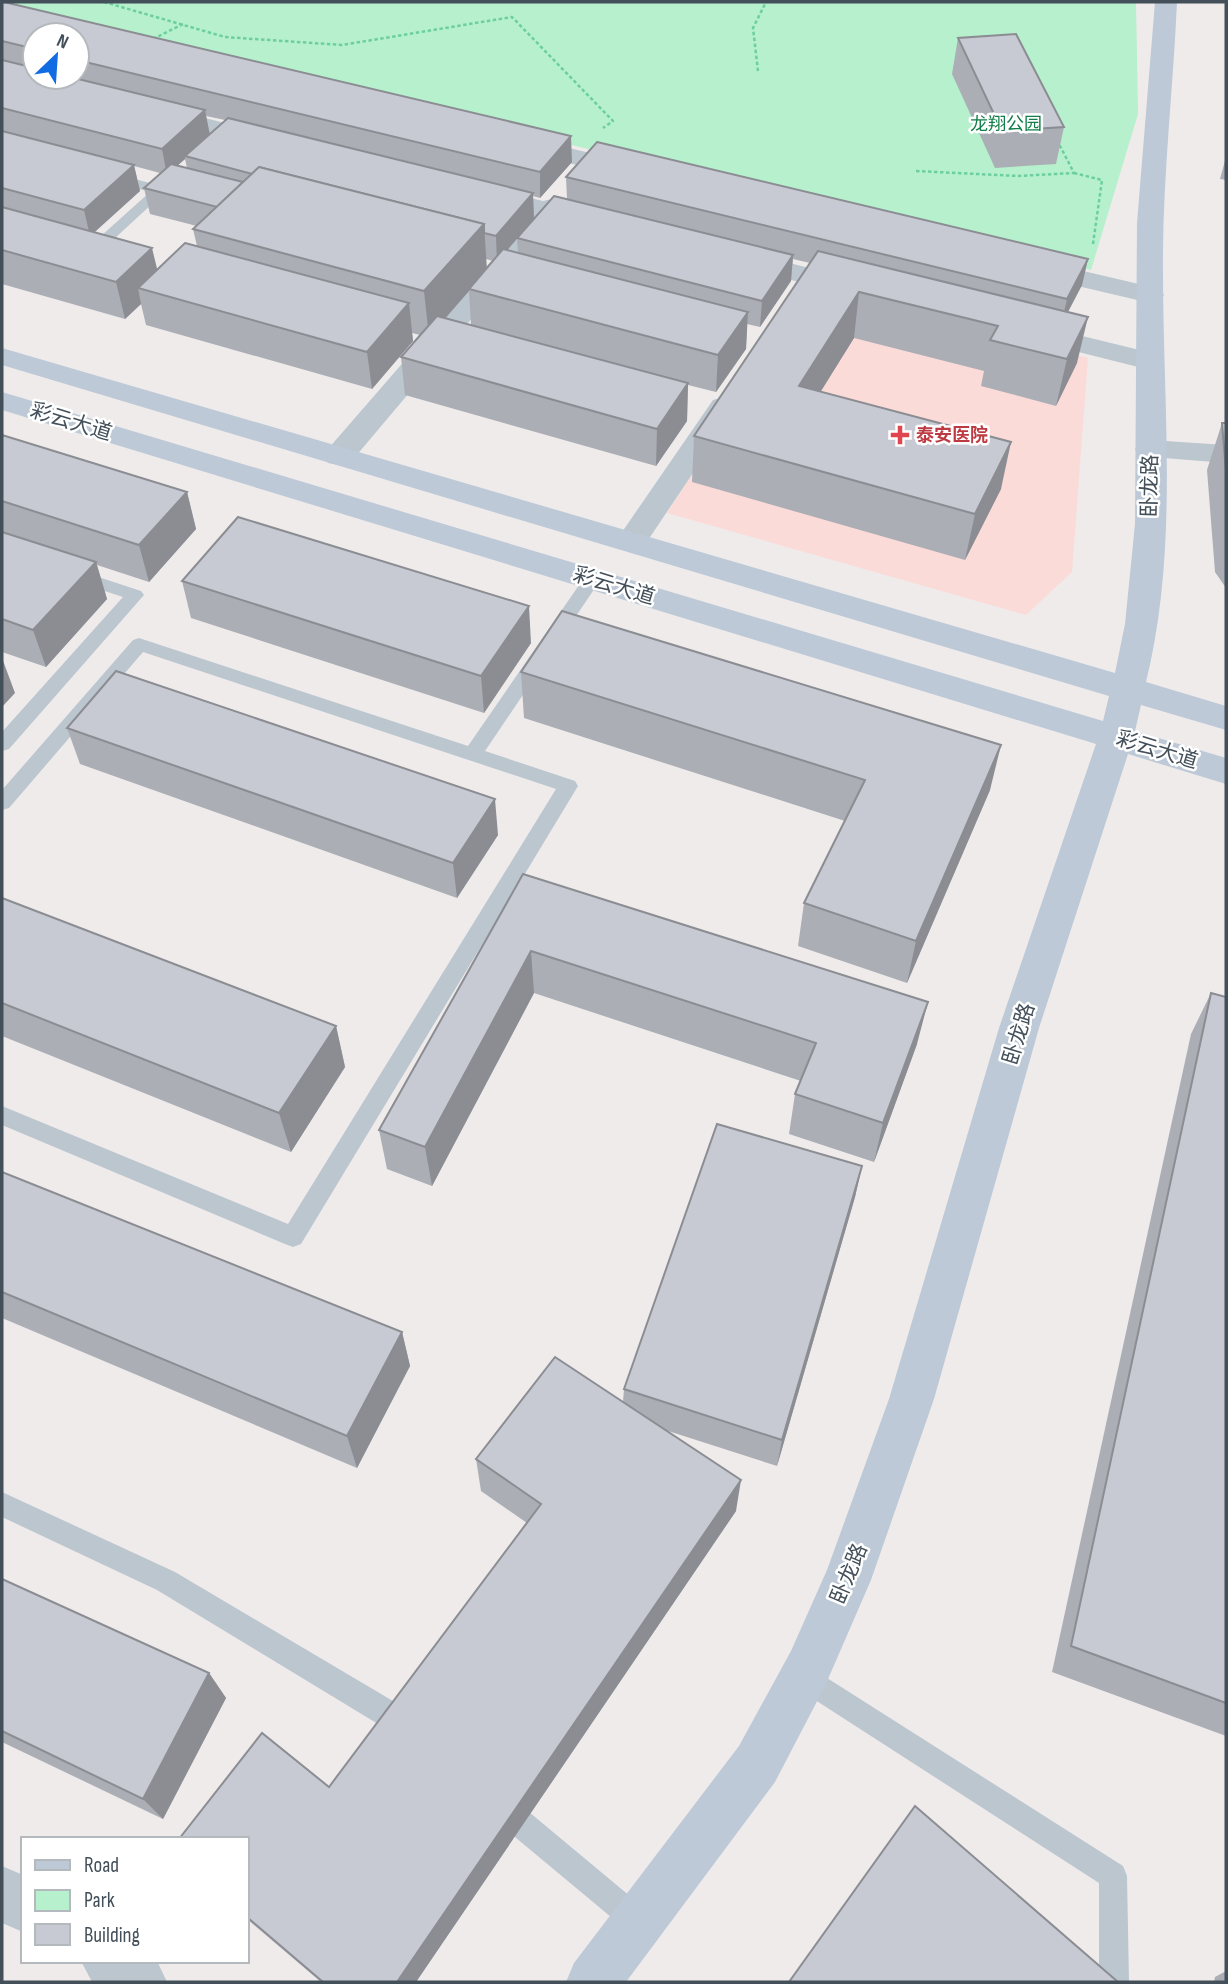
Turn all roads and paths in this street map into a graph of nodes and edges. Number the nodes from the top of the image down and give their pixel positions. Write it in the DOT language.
graph roads {
  1 [pos="104,2"];
  2 [pos="766,2"];
  3 [pos="1166,2"];
  4 [pos="184,24"];
  5 [pos="152,39"];
  6 [pos="758,71"];
  7 [pos="135,107"];
  8 [pos="496,138"];
  9 [pos="1056,140"];
  10 [pos="295,148"];
  11 [pos="564,154"];
  12 [pos="916,171"];
  13 [pos="94,173"];
  14 [pos="1074,173"];
  15 [pos="659,177"];
  16 [pos="570,186"];
  17 [pos="455,188"];
  18 [pos="614,227"];
  19 [pos="96,248"];
  20 [pos="718,254"];
  21 [pos="1007,261"];
  22 [pos="1087,280"];
  23 [pos="875,293"];
  24 [pos="1150,295"];
  25 [pos="1006,326"];
  26 [pos="2,356"];
  27 [pos="1150,362"];
  28 [pos="740,380"];
  29 [pos="2,401"];
  30 [pos="1150,449"];
  31 [pos="1226,454"];
  32 [pos="339,456"];
  33 [pos="631,542"];
  34 [pos="55,569"];
  35 [pos="592,579"];
  36 [pos="1128,689"];
  37 [pos="1226,718"];
  38 [pos="1115,738"];
  39 [pos="2,744"];
  40 [pos="473,754"];
  41 [pos="1226,771"];
  42 [pos="2,803"];
  43 [pos="2,1115"];
  44 [pos="2,1504"];
  45 [pos="805,1677"];
  46 [pos="429,1748"];
  47 [pos="480,1790"];
  48 [pos="2,1892"];
  49 [pos="21,1905"];
  50 [pos="639,1922"];
  51 [pos="111,1963"];
  52 [pos="140,1982"];
  53 [pos="593,1982"];
  54 [pos="1114,1982"];
  1 -- 4 [label="path"];
  2 -- 6 [label="path"];
  3 -- 24 [label="main road, 卧龙路"];
  4 -- 5 [label="path"];
  4 -- 11 [label="path"];
  7 -- 10 [label="street"];
  8 -- 11 [label="street"];
  9 -- 14 [label="path"];
  11 -- 16 [label="street"];
  12 -- 14 [label="path"];
  13 -- 19 [label="lane"];
  14 -- 22 [label="path"];
  15 -- 16 [label="street"];
  16 -- 17 [label="street"];
  16 -- 18 [label="street"];
  16 -- 32 [label="street"];
  20 -- 23 [label="street"];
  21 -- 22 [label="street"];
  22 -- 24 [label="street"];
  24 -- 27 [label="main road, 卧龙路"];
  25 -- 27 [label="street"];
  26 -- 32 [label="main road, 彩云大道"];
  27 -- 30 [label="main road, 卧龙路"];
  28 -- 33 [label="street"];
  29 -- 35 [label="main road, 彩云大道"];
  30 -- 31 [label="street"];
  30 -- 36 [label="main road, 卧龙路"];
  32 -- 33 [label="main road, 彩云大道"];
  33 -- 36 [label="main road, 彩云大道"];
  34 -- 39 [label="lane"];
  35 -- 38 [label="main road, 彩云大道"];
  35 -- 40 [label="lane"];
  36 -- 37 [label="main road, 彩云大道"];
  36 -- 38 [label="main road, 卧龙路"];
  38 -- 41 [label="main road, 彩云大道"];
  38 -- 45 [label="main road, 卧龙路"];
  40 -- 42 [label="lane"];
  40 -- 43 [label="lane"];
  44 -- 46 [label="lane"];
  45 -- 50 [label="main road, 卧龙路"];
  45 -- 54 [label="lane"];
  47 -- 50 [label="lane"];
  48 -- 49 [label="street"];
  50 -- 53 [label="main road, 卧龙路"];
  51 -- 52 [label="street"];
}
